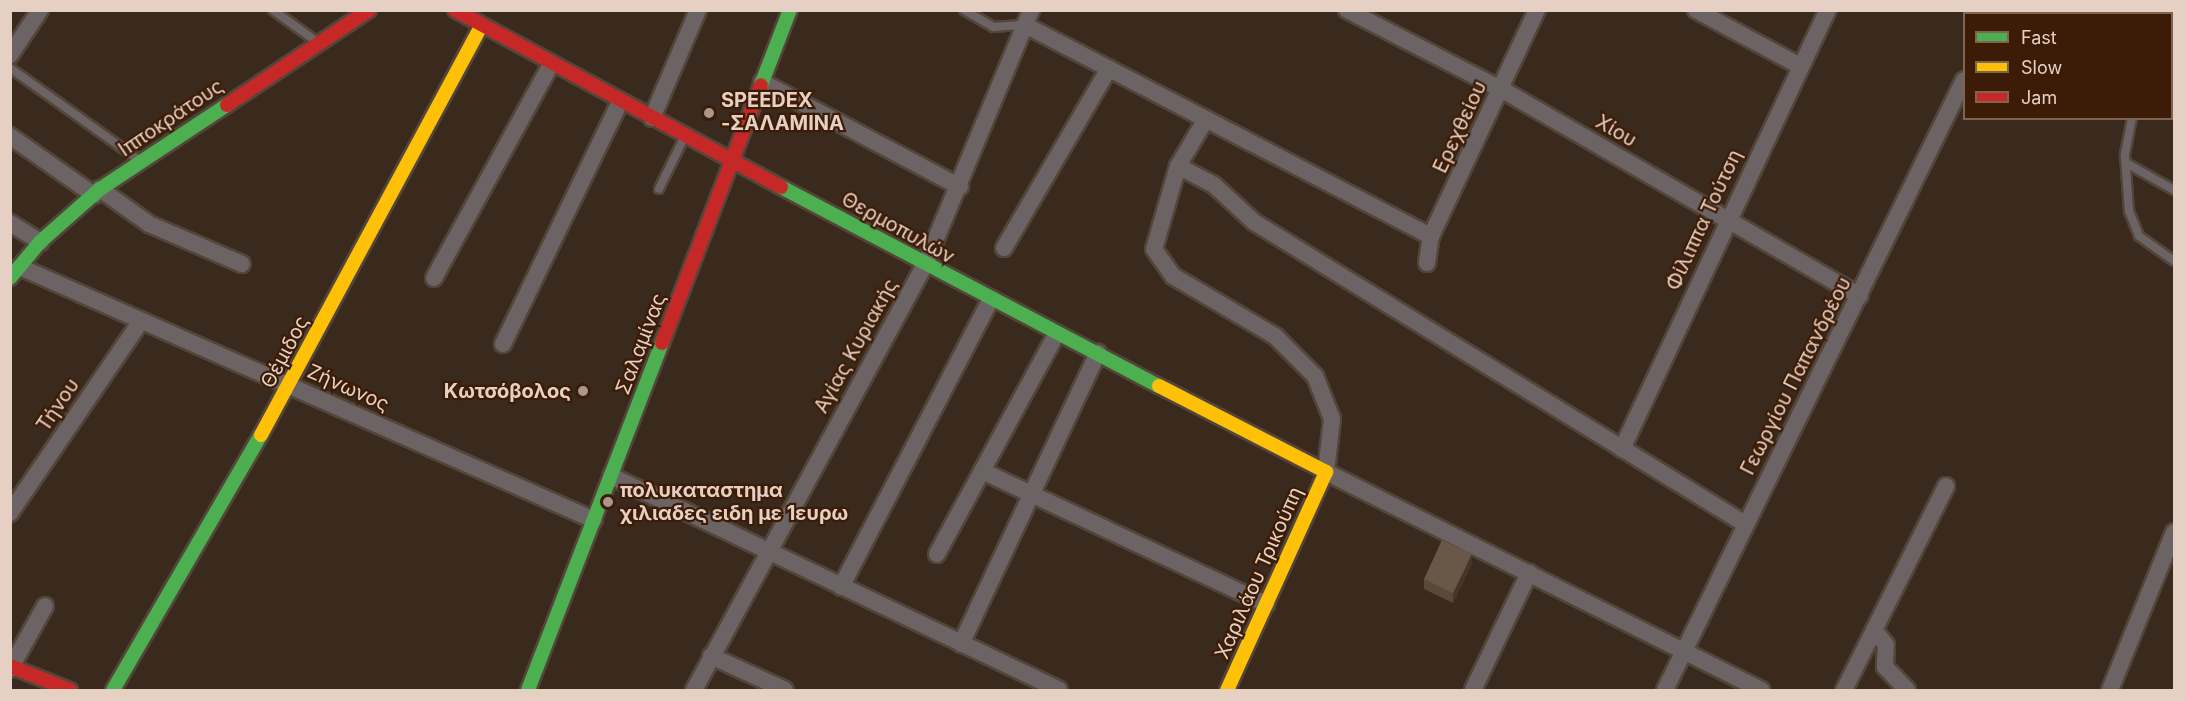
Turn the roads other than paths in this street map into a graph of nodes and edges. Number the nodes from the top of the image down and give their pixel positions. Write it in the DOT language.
graph roads {
  1 [pos="40,10"];
  2 [pos="273,10"];
  3 [pos="369,10"];
  4 [pos="455,10"];
  5 [pos="698,10"];
  6 [pos="790,10"];
  7 [pos="964,10"];
  8 [pos="1347,10"];
  9 [pos="1537,10"];
  10 [pos="1696,10"];
  11 [pos="1828,10"];
  12 [pos="1028,18"];
  13 [pos="481,26"];
  14 [pos="320,44"];
  15 [pos="10,55"];
  16 [pos="550,66"];
  17 [pos="1800,66"];
  18 [pos="10,68"];
  19 [pos="1109,69"];
  20 [pos="762,82"];
  21 [pos="1963,84"];
  22 [pos="1501,89"];
  23 [pos="620,102"];
  24 [pos="652,118"];
  25 [pos="1206,118"];
  26 [pos="2132,120"];
  27 [pos="10,136"];
  28 [pos="685,137"];
  29 [pos="733,160"];
  30 [pos="142,162"];
  31 [pos="2126,163"];
  32 [pos="1178,166"];
  33 [pos="960,187"];
  34 [pos="659,189"];
  35 [pos="2175,190"];
  36 [pos="97,192"];
  37 [pos="1727,219"];
  38 [pos="10,223"];
  39 [pos="1431,236"];
  40 [pos="40,242"];
  41 [pos="1004,248"];
  42 [pos="2175,261"];
  43 [pos="1427,262"];
  44 [pos="242,264"];
  45 [pos="925,265"];
  46 [pos="15,272"];
  47 [pos="435,278"];
  48 [pos="1859,296"];
  49 [pos="991,299"];
  50 [pos="141,321"];
  51 [pos="1057,333"];
  52 [pos="502,344"];
  53 [pos="1098,353"];
  54 [pos="290,386"];
  55 [pos="1622,449"];
  56 [pos="982,471"];
  57 [pos="1326,472"];
  58 [pos="611,476"];
  59 [pos="1946,486"];
  60 [pos="1031,494"];
  61 [pos="10,513"];
  62 [pos="594,520"];
  63 [pos="1745,524"];
  64 [pos="2175,532"];
  65 [pos="767,550"];
  66 [pos="937,554"];
  67 [pos="1529,573"];
  68 [pos="841,587"];
  69 [pos="1266,604"];
  70 [pos="45,606"];
  71 [pos="1874,630"];
  72 [pos="961,644"];
  73 [pos="1684,651"];
  74 [pos="711,656"];
  75 [pos="11,667"];
  76 [pos="1039,687"];
  77 [pos="70,690"];
  78 [pos="113,690"];
  79 [pos="528,690"];
  80 [pos="694,690"];
  81 [pos="785,690"];
  82 [pos="1059,690"];
  83 [pos="1227,690"];
  84 [pos="1473,690"];
  85 [pos="1665,690"];
  86 [pos="1761,690"];
  87 [pos="1844,690"];
  88 [pos="1907,690"];
  89 [pos="2110,690"];
  1 -- 15 [label="street"];
  2 -- 14 [label="lane"];
  3 -- 14 [label="street, Ιπποκράτους"];
  4 -- 13 [label="street, Θερμοπυλών"];
  5 -- 24 [label="street"];
  6 -- 20 [label="street, Σαλαμίνας"];
  7 -- 12 [label="lane"];
  8 -- 22 [label="street, Χίου"];
  9 -- 22 [label="street, Ερεχθείου"];
  10 -- 17 [label="street"];
  11 -- 17 [label="street, Φίλιππα Τούτση"];
  12 -- 19 [label="street"];
  12 -- 33 [label="street, Αγίας Κυριακής"];
  13 -- 16 [label="street, Θερμοπυλών"];
  13 -- 54 [label="street, Θέμιδος"];
  14 -- 30 [label="street, Ιπποκράτους"];
  16 -- 23 [label="street, Θερμοπυλών"];
  16 -- 47 [label="street"];
  17 -- 37 [label="street, Φίλιππα Τούτση"];
  18 -- 30 [label="lane"];
  19 -- 25 [label="street"];
  19 -- 41 [label="street"];
  20 -- 29 [label="street, Σαλαμίνας"];
  20 -- 33 [label="street"];
  21 -- 48 [label="street, Γεωργίου Παπανδρέου"];
  22 -- 37 [label="street, Χίου"];
  22 -- 39 [label="street, Ερεχθείου"];
  23 -- 24 [label="street, Θερμοπυλών"];
  23 -- 52 [label="street"];
  24 -- 28 [label="street, Θερμοπυλών"];
  25 -- 32 [label="street"];
  25 -- 39 [label="street"];
  26 -- 31 [label="lane"];
  27 -- 36 [label="street"];
  28 -- 29 [label="street, Θερμοπυλών"];
  28 -- 34 [label="lane"];
  29 -- 45 [label="street, Θερμοπυλών"];
  29 -- 58 [label="street, Σαλαμίνας"];
  30 -- 36 [label="street, Ιπποκράτους"];
  31 -- 35 [label="lane"];
  31 -- 42 [label="lane"];
  32 -- 55 [label="street"];
  32 -- 57 [label="street"];
  33 -- 45 [label="street, Αγίας Κυριακής"];
  36 -- 40 [label="street, Ιπποκράτους"];
  36 -- 44 [label="street"];
  37 -- 48 [label="street, Χίου"];
  37 -- 55 [label="street, Φίλιππα Τούτση"];
  38 -- 40 [label="street"];
  39 -- 43 [label="street, Ερεχθείου"];
  40 -- 46 [label="street, Ιπποκράτους"];
  45 -- 49 [label="street, Θερμοπυλών"];
  45 -- 65 [label="street, Αγίας Κυριακής"];
  46 -- 50 [label="street, Ζήνωνος"];
  48 -- 63 [label="street, Γεωργίου Παπανδρέου"];
  49 -- 51 [label="street, Θερμοπυλών"];
  49 -- 68 [label="street"];
  50 -- 54 [label="street, Ζήνωνος"];
  50 -- 61 [label="street, Τήνου"];
  51 -- 53 [label="street, Θερμοπυλών"];
  51 -- 56 [label="street"];
  53 -- 57 [label="street, Θερμοπυλών"];
  53 -- 60 [label="street"];
  54 -- 62 [label="street, Ζήνωνος"];
  54 -- 78 [label="street, Θέμιδος"];
  55 -- 63 [label="street"];
  56 -- 60 [label="street"];
  56 -- 66 [label="street"];
  57 -- 67 [label="street"];
  57 -- 69 [label="street, Χαριλάου Τρικούπη"];
  58 -- 62 [label="street, Σαλαμίνας"];
  58 -- 65 [label="street"];
  59 -- 71 [label="street"];
  60 -- 69 [label="street"];
  60 -- 72 [label="street"];
  62 -- 79 [label="street, Σαλαμίνας"];
  63 -- 73 [label="street, Γεωργίου Παπανδρέου"];
  64 -- 89 [label="street"];
  65 -- 68 [label="street"];
  65 -- 74 [label="street, Αγίας Κυριακής"];
  67 -- 73 [label="street"];
  67 -- 84 [label="street"];
  68 -- 72 [label="street"];
  69 -- 83 [label="street, Χαριλάου Τρικούπη"];
  70 -- 75 [label="street"];
  71 -- 87 [label="street"];
  71 -- 88 [label="street"];
  72 -- 76 [label="street"];
  73 -- 85 [label="street, Γεωργίου Παπανδρέου"];
  73 -- 86 [label="street"];
  74 -- 80 [label="street, Αγίας Κυριακής"];
  74 -- 81 [label="street"];
  75 -- 77 [label="street"];
  76 -- 82 [label="street"];
}
